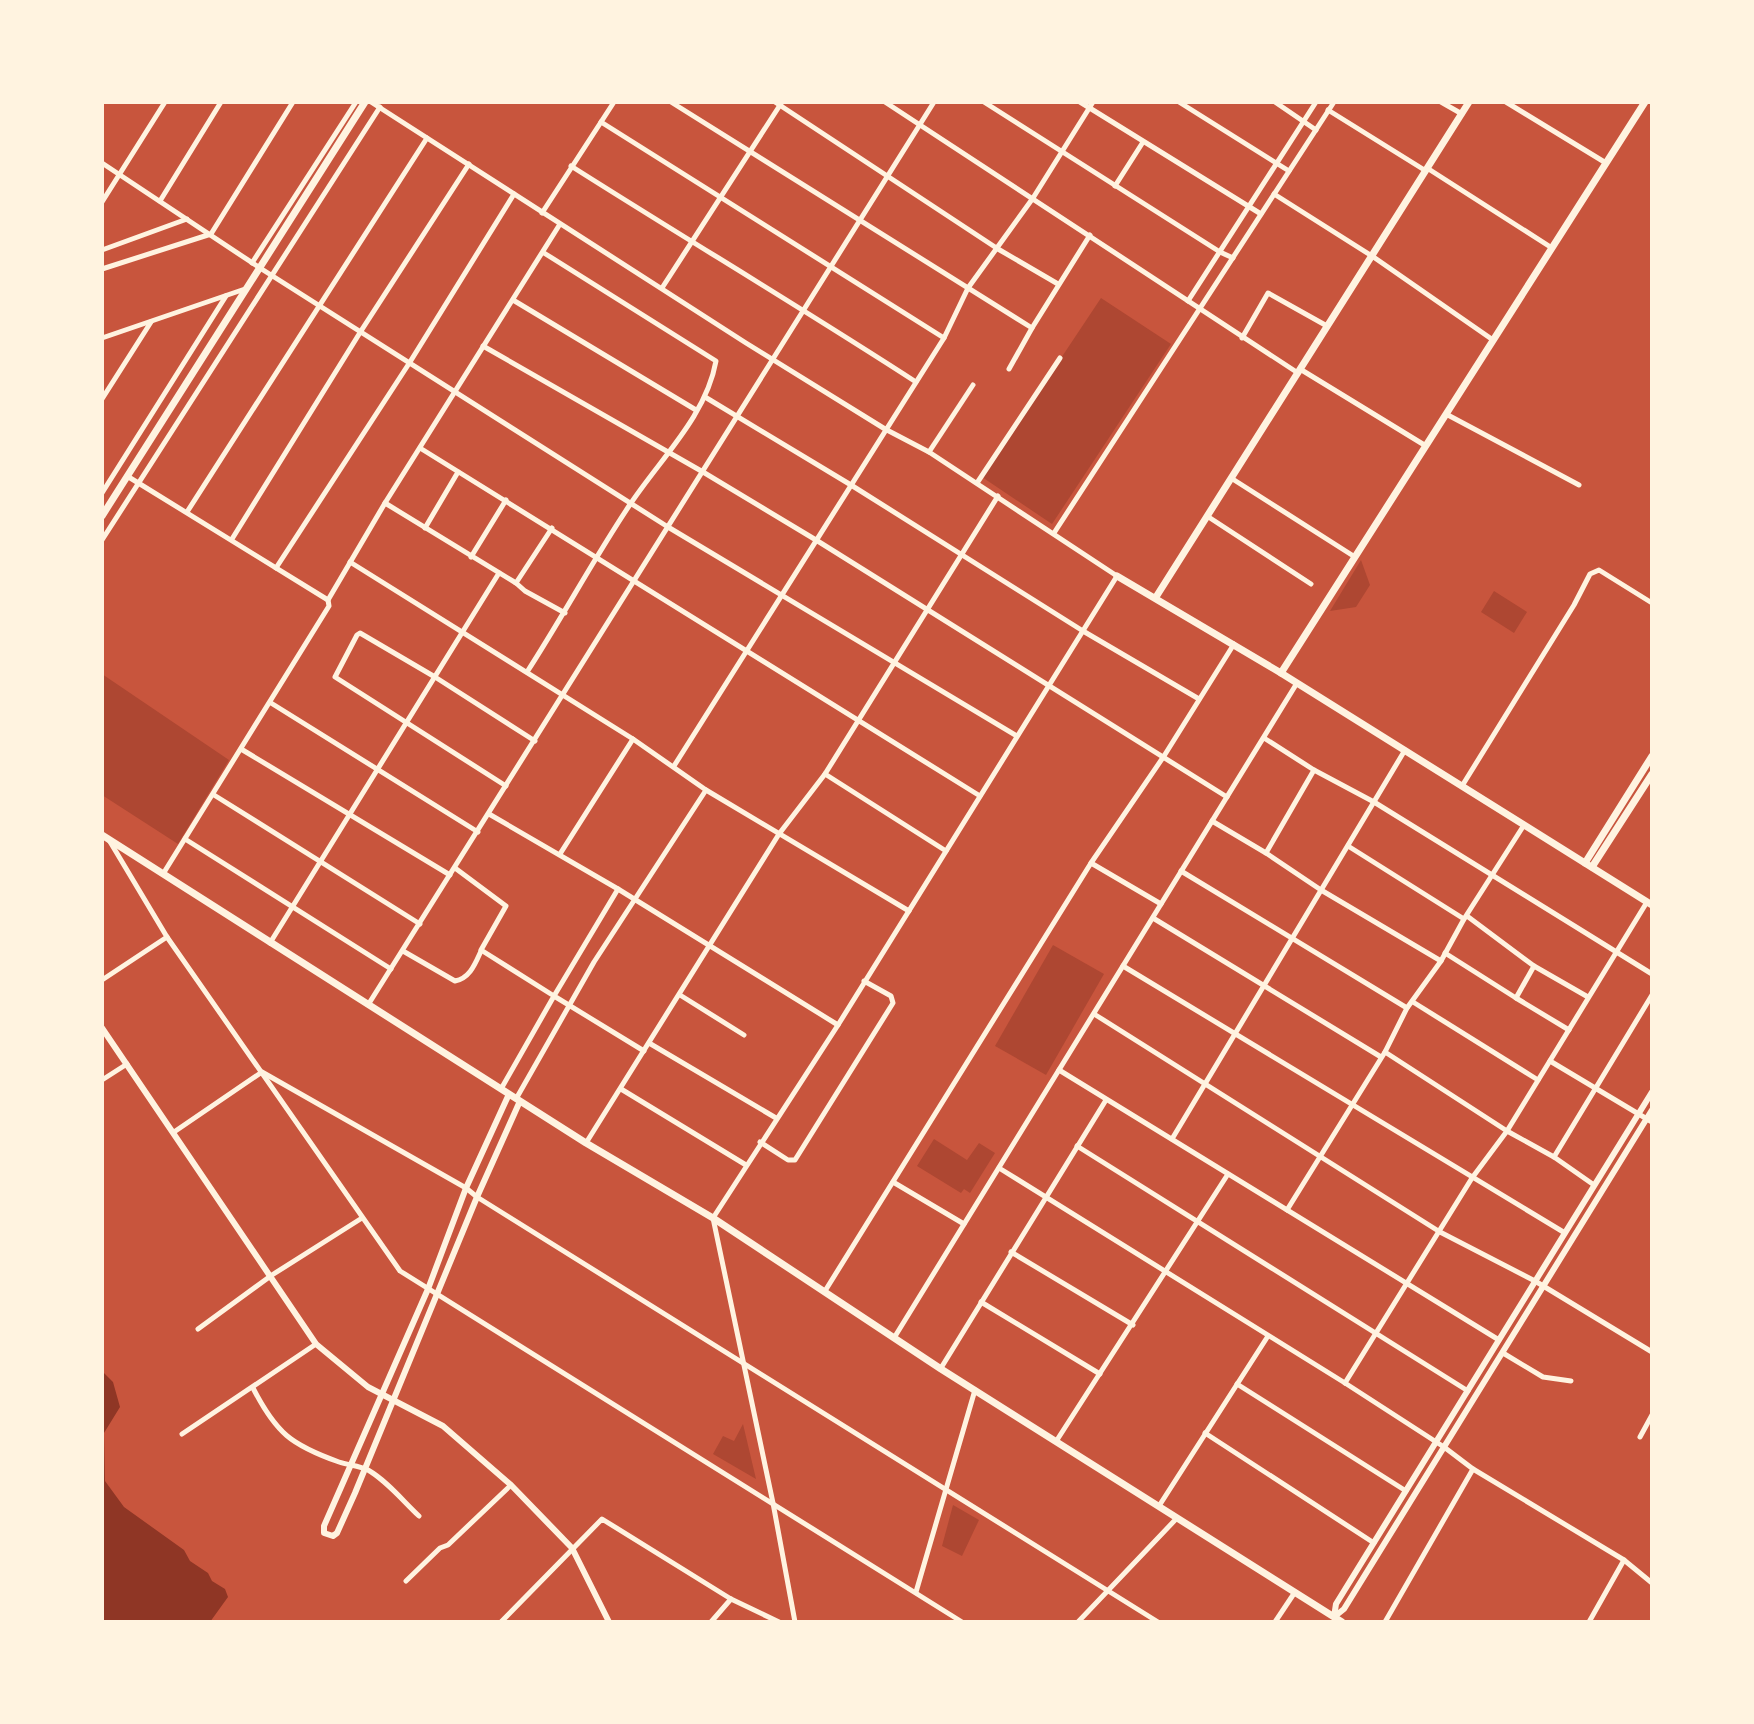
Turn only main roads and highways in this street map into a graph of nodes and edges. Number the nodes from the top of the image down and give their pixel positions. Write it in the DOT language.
graph roads {
  1 [pos="365,102"];
  2 [pos="1469,102"];
  3 [pos="1645,102"];
  4 [pos="102,516"];
  5 [pos="1117,576"];
  6 [pos="1156,597"];
  7 [pos="1281,673"];
  8 [pos="1652,756"];
  9 [pos="1652,774"];
  10 [pos="106,837"];
  11 [pos="1588,865"];
  12 [pos="1650,903"];
  13 [pos="1342,1622"];
  1 -- 4 [label="main road"];
  2 -- 6 [label="main road"];
  3 -- 7 [label="main road"];
  5 -- 6 [label="main road"];
  6 -- 7 [label="main road"];
  7 -- 11 [label="main road"];
  8 -- 11 [label="main road"];
  9 -- 11 [label="main road"];
  10 -- 13 [label="main road"];
  11 -- 12 [label="main road"];
}
